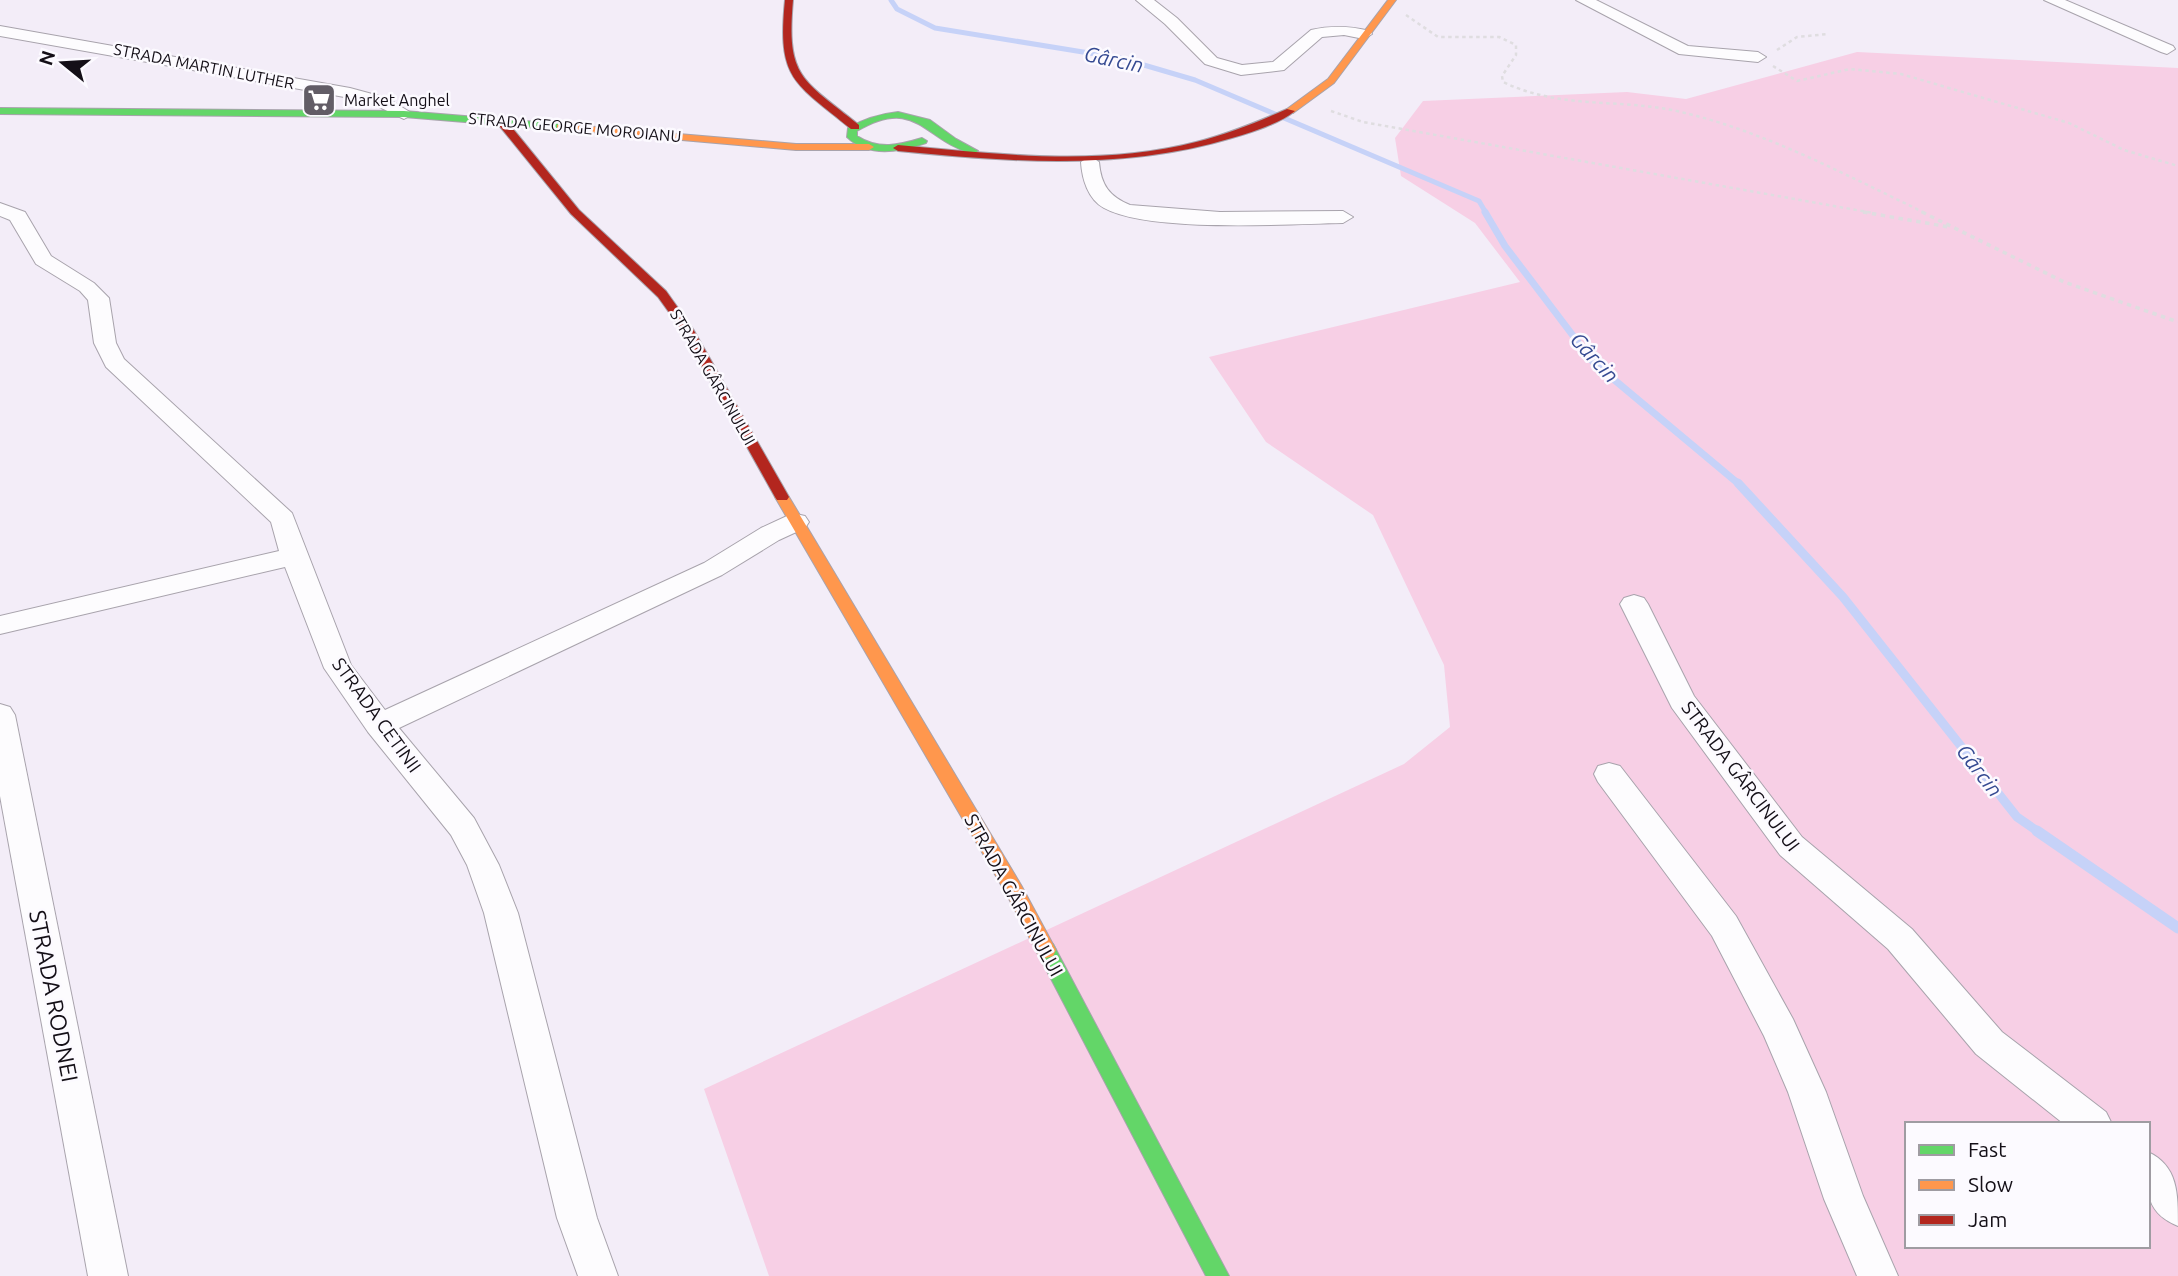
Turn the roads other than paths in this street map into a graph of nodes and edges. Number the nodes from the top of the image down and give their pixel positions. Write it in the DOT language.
graph roads {
  1 [pos="789,0"];
  2 [pos="1144,0"];
  3 [pos="1584,0"];
  4 [pos="2052,0"];
  5 [pos="1388,4"];
  6 [pos="0,31"];
  7 [pos="1364,34"];
  8 [pos="2167,49"];
  9 [pos="1758,57"];
  10 [pos="816,97"];
  11 [pos="0,111"];
  12 [pos="404,114"];
  13 [pos="902,115"];
  14 [pos="501,121"];
  15 [pos="930,127"];
  16 [pos="854,129"];
  17 [pos="772,145"];
  18 [pos="869,147"];
  19 [pos="898,148"];
  20 [pos="1023,161"];
  21 [pos="1090,162"];
  22 [pos="0,209"];
  23 [pos="1343,218"];
  24 [pos="796,522"];
  25 [pos="294,556"];
  26 [pos="1634,604"];
  27 [pos="0,625"];
  28 [pos="0,715"];
  29 [pos="379,724"];
  30 [pos="1609,774"];
  31 [pos="2091,1122"];
  32 [pos="2150,1172"];
  33 [pos="2178,1206"];
  34 [pos="108,1276"];
  35 [pos="598,1276"];
  36 [pos="1218,1276"];
  37 [pos="1878,1276"];
  1 -- 10 [label="main road"];
  2 -- 7 [label="street"];
  3 -- 9 [label="street"];
  4 -- 8 [label="street"];
  5 -- 7 [label="main road"];
  6 -- 12 [label="street, STRADA MARTIN LUTHER"];
  7 -- 21 [label="main road"];
  10 -- 13 [label="main road"];
  10 -- 16 [label="main road"];
  11 -- 12 [label="main road, STRADA GEORGE MOROIANU"];
  12 -- 14 [label="main road, STRADA GEORGE MOROIANU"];
  13 -- 15 [label="main road"];
  13 -- 16 [label="main road, STRADA GEORGE MOROIANU"];
  14 -- 17 [label="main road, STRADA GEORGE MOROIANU"];
  14 -- 24 [label="main road, STRADA GÂRCINULUI"];
  15 -- 19 [label="main road"];
  15 -- 20 [label="main road"];
  16 -- 17 [label="main road, STRADA GEORGE MOROIANU"];
  16 -- 18 [label="main road"];
  17 -- 18 [label="main road, STRADA GEORGE MOROIANU"];
  18 -- 19 [label="main road, STRADA GEORGE MOROIANU"];
  19 -- 20 [label="main road"];
  20 -- 21 [label="main road"];
  21 -- 23 [label="street"];
  22 -- 25 [label="street, STRADA CETINII"];
  24 -- 29 [label="street"];
  24 -- 36 [label="main road, STRADA GÂRCINULUI"];
  25 -- 27 [label="street"];
  25 -- 29 [label="street, STRADA CETINII"];
  26 -- 31 [label="street, STRADA GÂRCINULUI"];
  28 -- 34 [label="street, STRADA RODNEI"];
  29 -- 35 [label="street, STRADA CETINII"];
  30 -- 37 [label="street"];
  32 -- 33 [label="street"];
}
